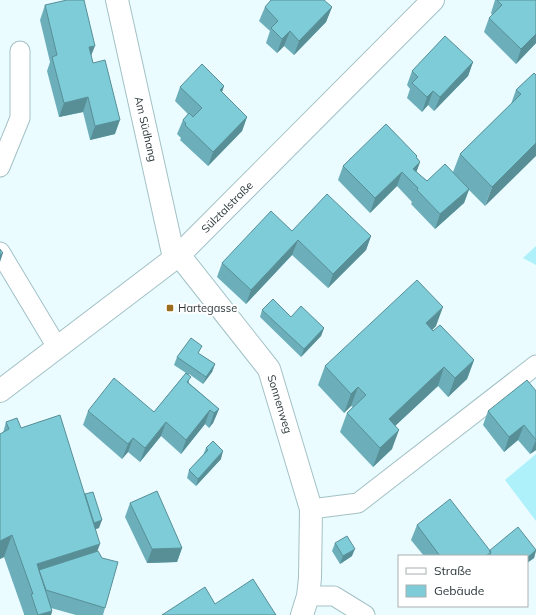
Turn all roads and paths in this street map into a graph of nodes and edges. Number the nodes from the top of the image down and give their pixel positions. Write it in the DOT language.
graph roads {
  1 [pos="117,0"];
  2 [pos="433,0"];
  3 [pos="20,51"];
  4 [pos="0,167"];
  5 [pos="0,252"];
  6 [pos="177,257"];
  7 [pos="57,347"];
  8 [pos="536,365"];
  9 [pos="0,391"];
  10 [pos="311,509"];
  11 [pos="305,606"];
  12 [pos="365,615"];
  1 -- 6 [label="street, Am Südhang"];
  2 -- 6 [label="street, Sülztalstraße"];
  3 -- 4 [label="lane"];
  5 -- 7 [label="lane"];
  6 -- 7 [label="street, Sülztalstraße"];
  6 -- 10 [label="street, Sonnenweg"];
  7 -- 9 [label="street, Sülztalstraße"];
  8 -- 10 [label="lane"];
  10 -- 11 [label="street, Sonnenweg"];
  11 -- 12 [label="lane"];
}
